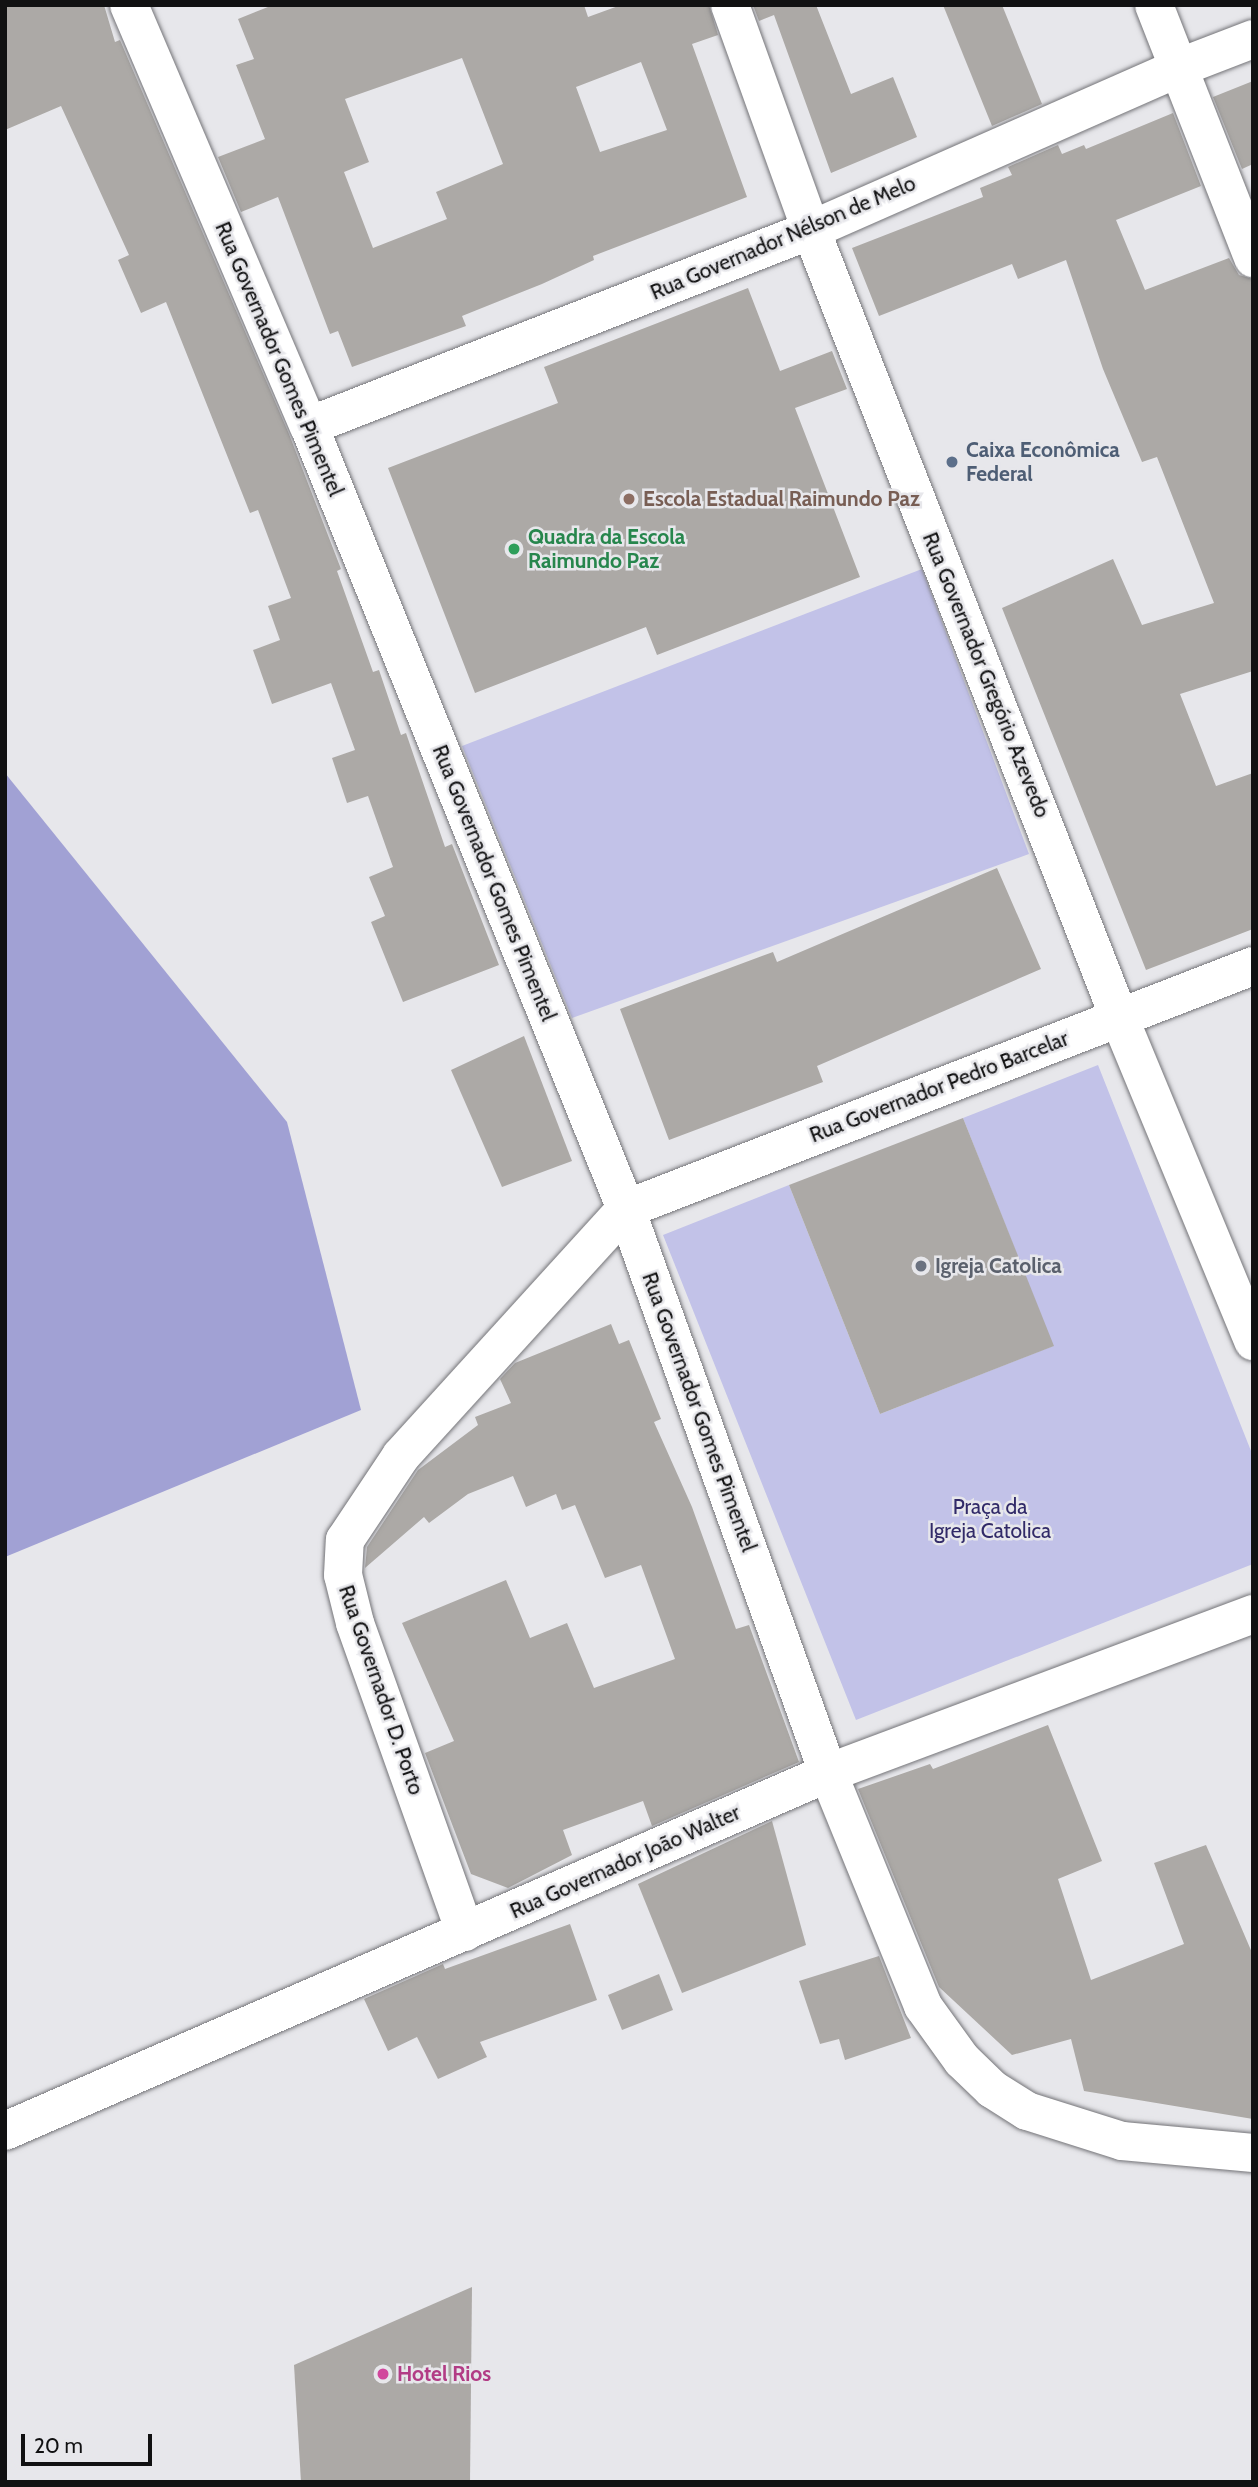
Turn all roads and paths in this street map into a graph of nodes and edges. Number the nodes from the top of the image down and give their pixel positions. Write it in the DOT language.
graph roads {
  1 [pos="129,5"];
  2 [pos="730,5"];
  3 [pos="1154,5"];
  4 [pos="1253,39"];
  5 [pos="1178,68"];
  6 [pos="811,230"];
  7 [pos="1253,258"];
  8 [pos="309,426"];
  9 [pos="1253,966"];
  10 [pos="1119,1017"];
  11 [pos="626,1209"];
  12 [pos="1253,1341"];
  13 [pos="1253,1614"];
  14 [pos="828,1773"];
  15 [pos="465,1932"];
  16 [pos="5,2131"];
  17 [pos="1253,2154"];
  1 -- 8 [label="street, Rua Governador Gomes Pimentel"];
  2 -- 6 [label="street, Rua Governador Gregório Azevedo"];
  3 -- 5 [label="street"];
  4 -- 5 [label="street, Rua Governador Nélson de Melo"];
  5 -- 6 [label="street, Rua Governador Nélson de Melo"];
  5 -- 7 [label="street"];
  6 -- 8 [label="street, Rua Governador Nélson de Melo"];
  6 -- 10 [label="street, Rua Governador Gregório Azevedo"];
  8 -- 11 [label="street, Rua Governador Gomes Pimentel"];
  9 -- 10 [label="street, Rua Governador Pedro Barcelar"];
  10 -- 11 [label="street, Rua Governador Pedro Barcelar"];
  10 -- 12 [label="street, Rua Governador Gregório Azevedo"];
  11 -- 14 [label="street, Rua Governador Gomes Pimentel"];
  11 -- 15 [label="street, Rua Governador D. Porto"];
  13 -- 14 [label="street, Rua Governador João Walter"];
  14 -- 15 [label="street, Rua Governador João Walter"];
  14 -- 17 [label="street, Rua Governador Gomes Pimentel"];
  15 -- 16 [label="street, Rua Governador João Walter"];
}
